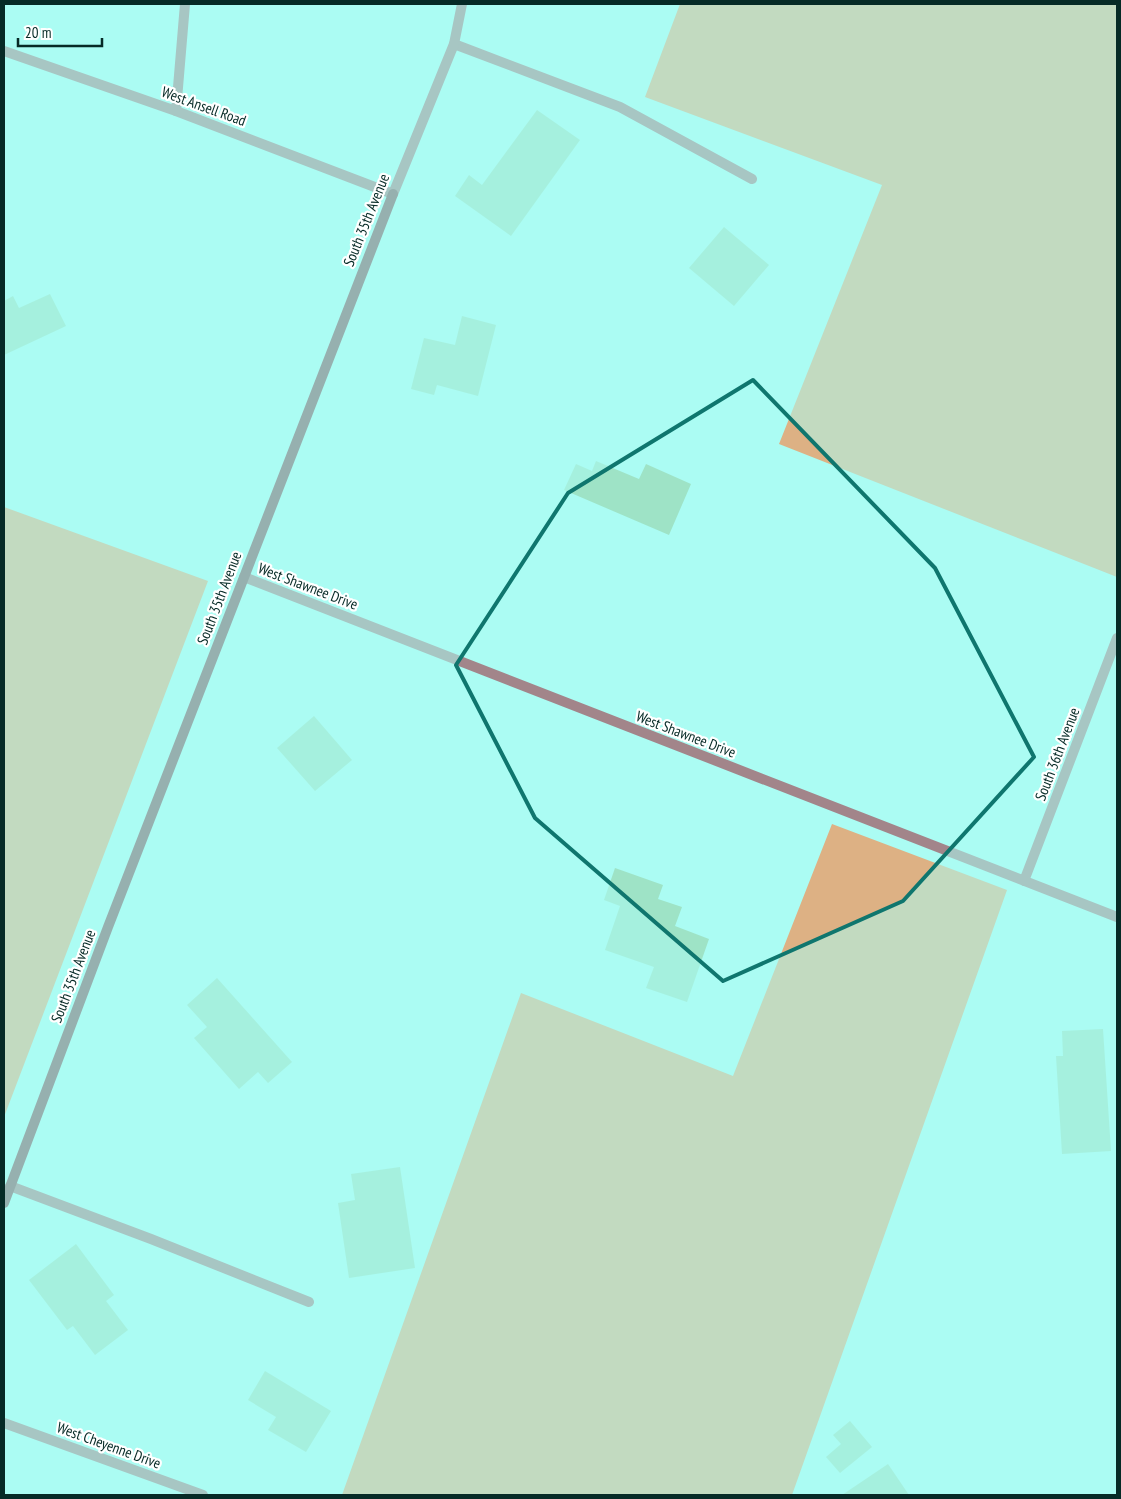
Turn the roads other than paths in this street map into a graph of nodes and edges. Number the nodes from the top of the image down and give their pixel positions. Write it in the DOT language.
graph roads {
  1 [pos="185,4"];
  2 [pos="462,4"];
  3 [pos="454,44"];
  4 [pos="4,51"];
  5 [pos="176,111"];
  6 [pos="752,179"];
  7 [pos="393,194"];
  8 [pos="244,577"];
  9 [pos="1117,638"];
  10 [pos="1024,881"];
  11 [pos="1117,917"];
  12 [pos="10,1186"];
  13 [pos="4,1203"];
  14 [pos="310,1302"];
  15 [pos="4,1423"];
  16 [pos="203,1495"];
  1 -- 5 [label="street"];
  2 -- 3 [label="street, South 35th Avenue"];
  3 -- 6 [label="street"];
  3 -- 7 [label="street, South 35th Avenue"];
  4 -- 5 [label="street, West Ansell Road"];
  5 -- 7 [label="street, West Ansell Road"];
  7 -- 8 [label="street, South 35th Avenue"];
  8 -- 10 [label="street, West Shawnee Drive"];
  8 -- 12 [label="street, South 35th Avenue"];
  9 -- 10 [label="street, South 36th Avenue"];
  10 -- 11 [label="street, West Shawnee Drive"];
  12 -- 13 [label="street, South 35th Avenue"];
  12 -- 14 [label="street"];
  15 -- 16 [label="street, West Cheyenne Drive"];
}
